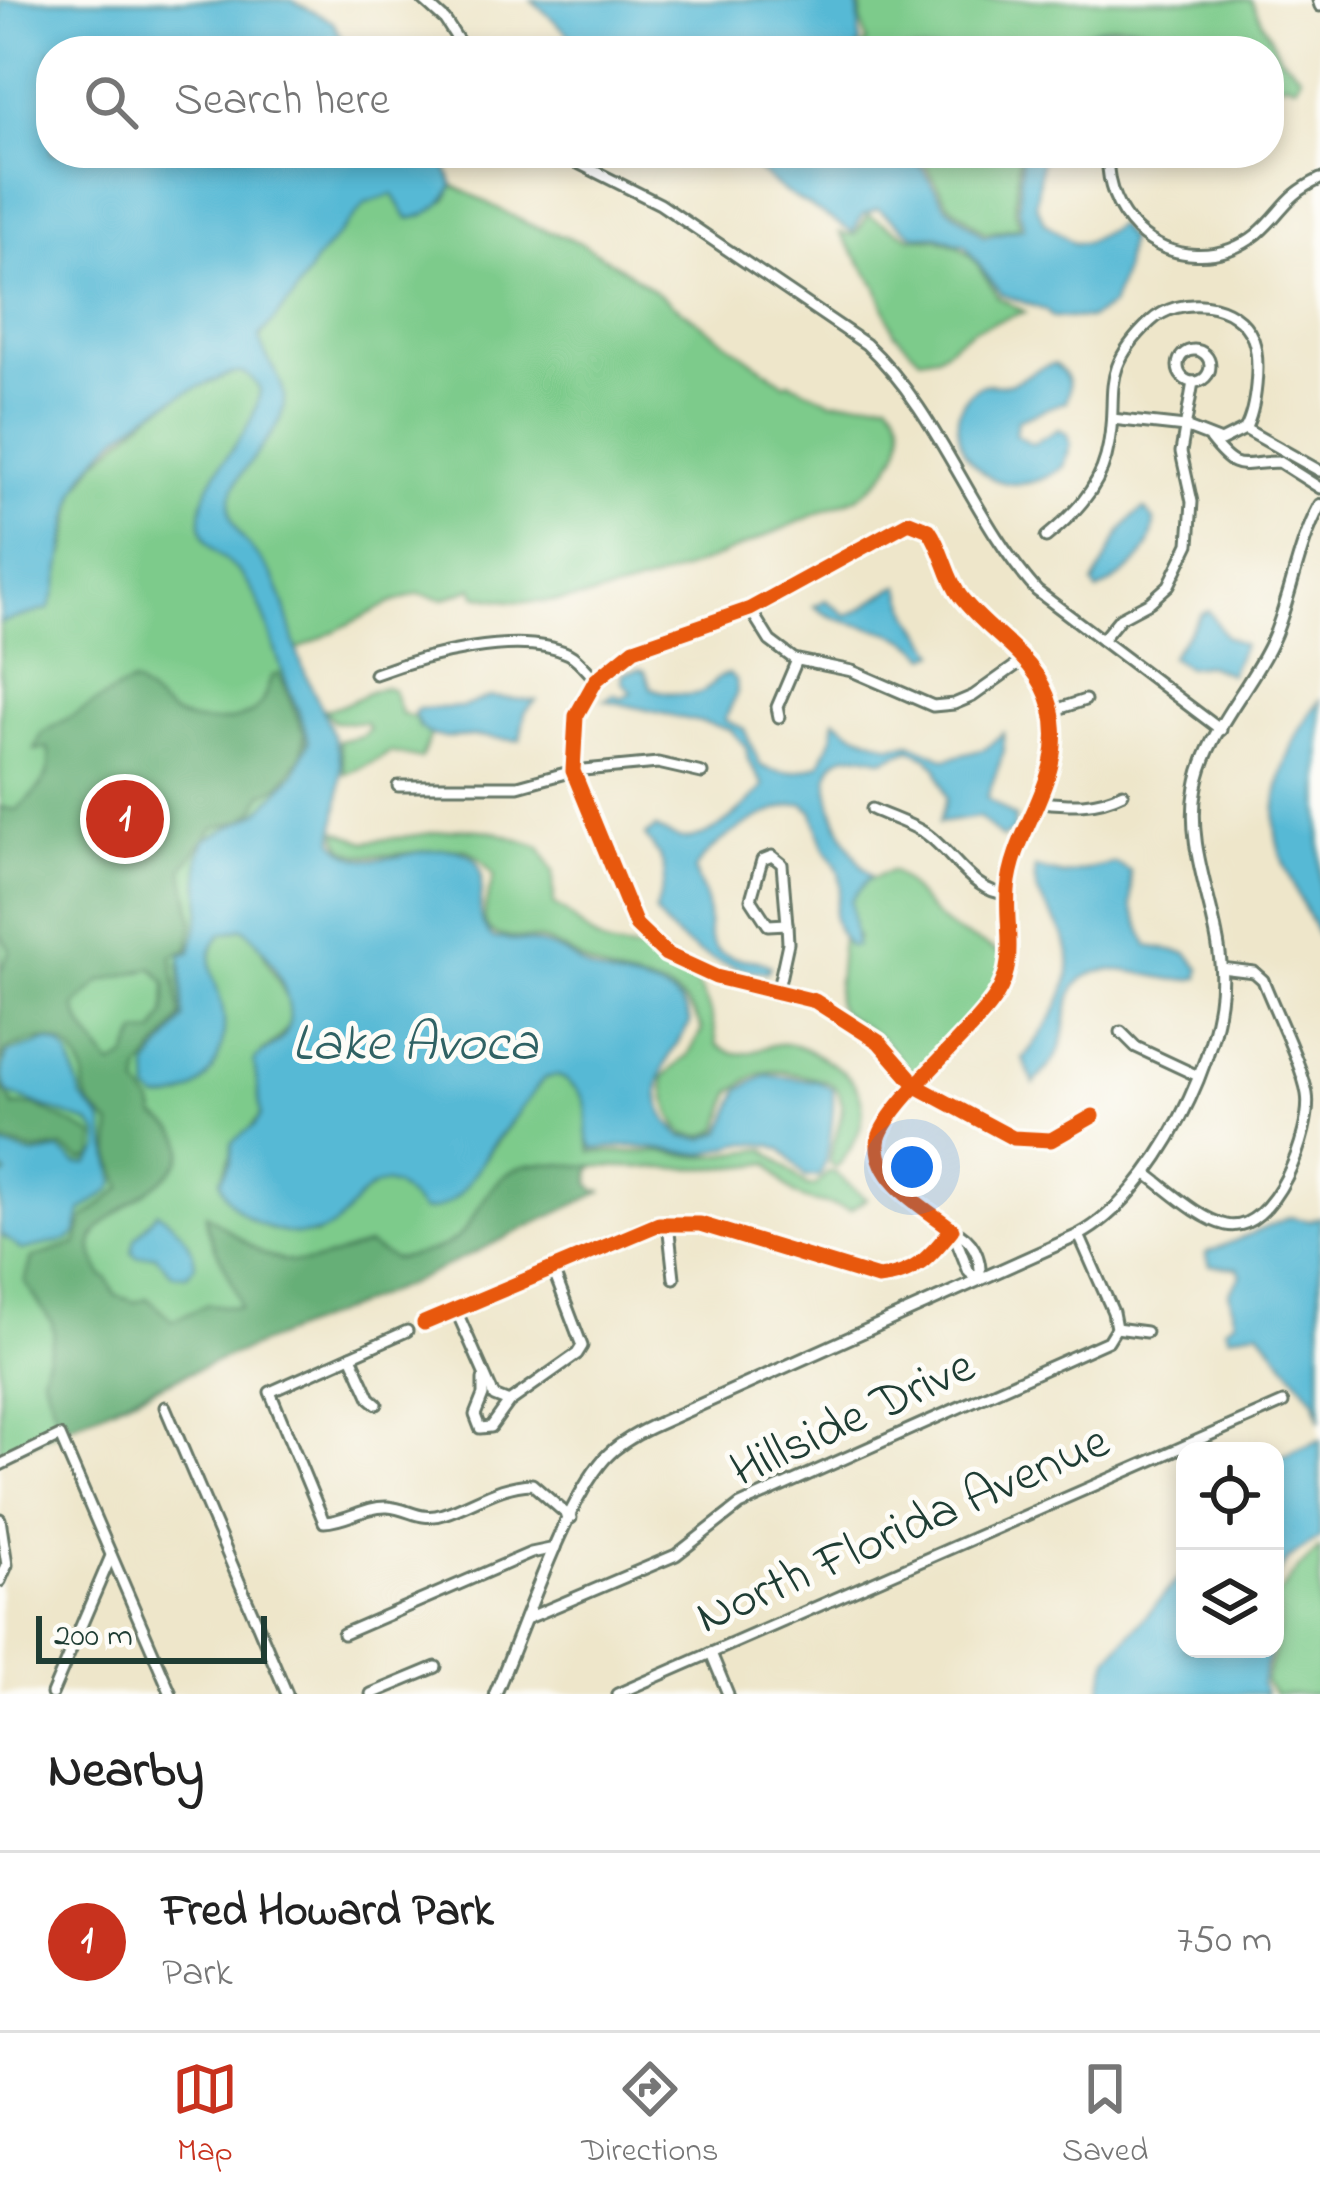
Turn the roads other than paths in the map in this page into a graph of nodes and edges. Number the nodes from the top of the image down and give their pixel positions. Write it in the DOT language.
graph roads {
  1 [pos="423,0"];
  2 [pos="455,36"];
  3 [pos="587,168"];
  4 [pos="1110,168"];
  5 [pos="1320,179"];
  6 [pos="1193,382"];
  7 [pos="1112,419"];
  8 [pos="1185,427"];
  9 [pos="1245,429"];
  10 [pos="1210,439"];
  11 [pos="1320,471"];
  12 [pos="1320,488"];
  13 [pos="1320,505"];
  14 [pos="1046,537"];
  15 [pos="750,609"];
  16 [pos="1102,640"];
  17 [pos="1025,658"];
  18 [pos="797,660"];
  19 [pos="375,674"];
  20 [pos="596,680"];
  21 [pos="1085,700"];
  22 [pos="1052,711"];
  23 [pos="779,717"];
  24 [pos="1221,730"];
  25 [pos="573,771"];
  26 [pos="702,773"];
  27 [pos="398,786"];
  28 [pos="1123,793"];
  29 [pos="1041,802"];
  30 [pos="872,809"];
  31 [pos="1008,894"];
  32 [pos="787,924"];
  33 [pos="1221,968"];
  34 [pos="778,989"];
  35 [pos="1120,1032"];
  36 [pos="1198,1076"];
  37 [pos="918,1087"];
  38 [pos="1093,1116"];
  39 [pos="1147,1174"];
  40 [pos="668,1223"];
  41 [pos="952,1229"];
  42 [pos="1079,1235"];
  43 [pos="552,1267"];
  44 [pos="674,1278"];
  45 [pos="980,1280"];
  46 [pos="456,1310"];
  47 [pos="424,1323"];
  48 [pos="1116,1328"];
  49 [pos="407,1330"];
  50 [pos="1146,1332"];
  51 [pos="351,1356"];
  52 [pos="481,1367"];
  53 [pos="509,1402"];
  54 [pos="1282,1403"];
  55 [pos="377,1404"];
  56 [pos="164,1407"];
  57 [pos="0,1465"];
  58 [pos="571,1518"];
  59 [pos="0,1519"];
  60 [pos="556,1548"];
  61 [pos="111,1556"];
  62 [pos="0,1581"];
  63 [pos="528,1618"];
  64 [pos="344,1634"];
  65 [pos="710,1653"];
  66 [pos="436,1667"];
  67 [pos="52,1694"];
  68 [pos="172,1694"];
  69 [pos="286,1694"];
  70 [pos="371,1694"];
  71 [pos="495,1694"];
  72 [pos="617,1694"];
  73 [pos="728,1694"];
  1 -- 2 [label="street"];
  3 -- 16 [label="street"];
  4 -- 5 [label="street"];
  6 -- 8 [label="street"];
  7 -- 8 [label="street"];
  7 -- 9 [label="street"];
  7 -- 14 [label="street"];
  8 -- 10 [label="street"];
  8 -- 16 [label="street"];
  9 -- 10 [label="street"];
  9 -- 11 [label="street"];
  10 -- 12 [label="street"];
  13 -- 24 [label="street"];
  15 -- 17 [label="street"];
  15 -- 18 [label="street"];
  15 -- 20 [label="street"];
  16 -- 24 [label="street"];
  17 -- 18 [label="street"];
  17 -- 22 [label="street"];
  18 -- 23 [label="street"];
  19 -- 20 [label="street"];
  20 -- 25 [label="street"];
  21 -- 22 [label="street"];
  22 -- 29 [label="street"];
  24 -- 33 [label="street"];
  25 -- 26 [label="street"];
  25 -- 27 [label="street"];
  25 -- 34 [label="street"];
  28 -- 29 [label="street"];
  29 -- 31 [label="street"];
  30 -- 31 [label="street"];
  31 -- 37 [label="street"];
  32 -- 32 [label="street"];
  32 -- 34 [label="street"];
  33 -- 36 [label="street"];
  33 -- 39 [label="street"];
  34 -- 37 [label="street"];
  35 -- 36 [label="street"];
  36 -- 39 [label="street"];
  37 -- 38 [label="street"];
  37 -- 41 [label="street"];
  39 -- 42 [label="street"];
  40 -- 41 [label="street"];
  40 -- 43 [label="street"];
  40 -- 44 [label="street"];
  41 -- 45 [label="street"];
  42 -- 45 [label="street"];
  42 -- 48 [label="street"];
  43 -- 46 [label="street"];
  43 -- 53 [label="street"];
  45 -- 58 [label="street"];
  46 -- 47 [label="street"];
  46 -- 52 [label="street"];
  48 -- 50 [label="street"];
  48 -- 63 [label="street, Hillside Drive"];
  49 -- 51 [label="street"];
  51 -- 55 [label="street"];
  51 -- 58 [label="street"];
  52 -- 53 [label="street"];
  52 -- 53 [label="street"];
  54 -- 65 [label="street, North Florida Avenue"];
  56 -- 69 [label="street"];
  57 -- 61 [label="street"];
  58 -- 60 [label="street"];
  59 -- 62 [label="street"];
  60 -- 63 [label="street"];
  60 -- 64 [label="street"];
  61 -- 67 [label="street"];
  61 -- 68 [label="street"];
  63 -- 71 [label="street"];
  65 -- 72 [label="street, North Florida Avenue"];
  65 -- 73 [label="street"];
  66 -- 70 [label="street"];
}
